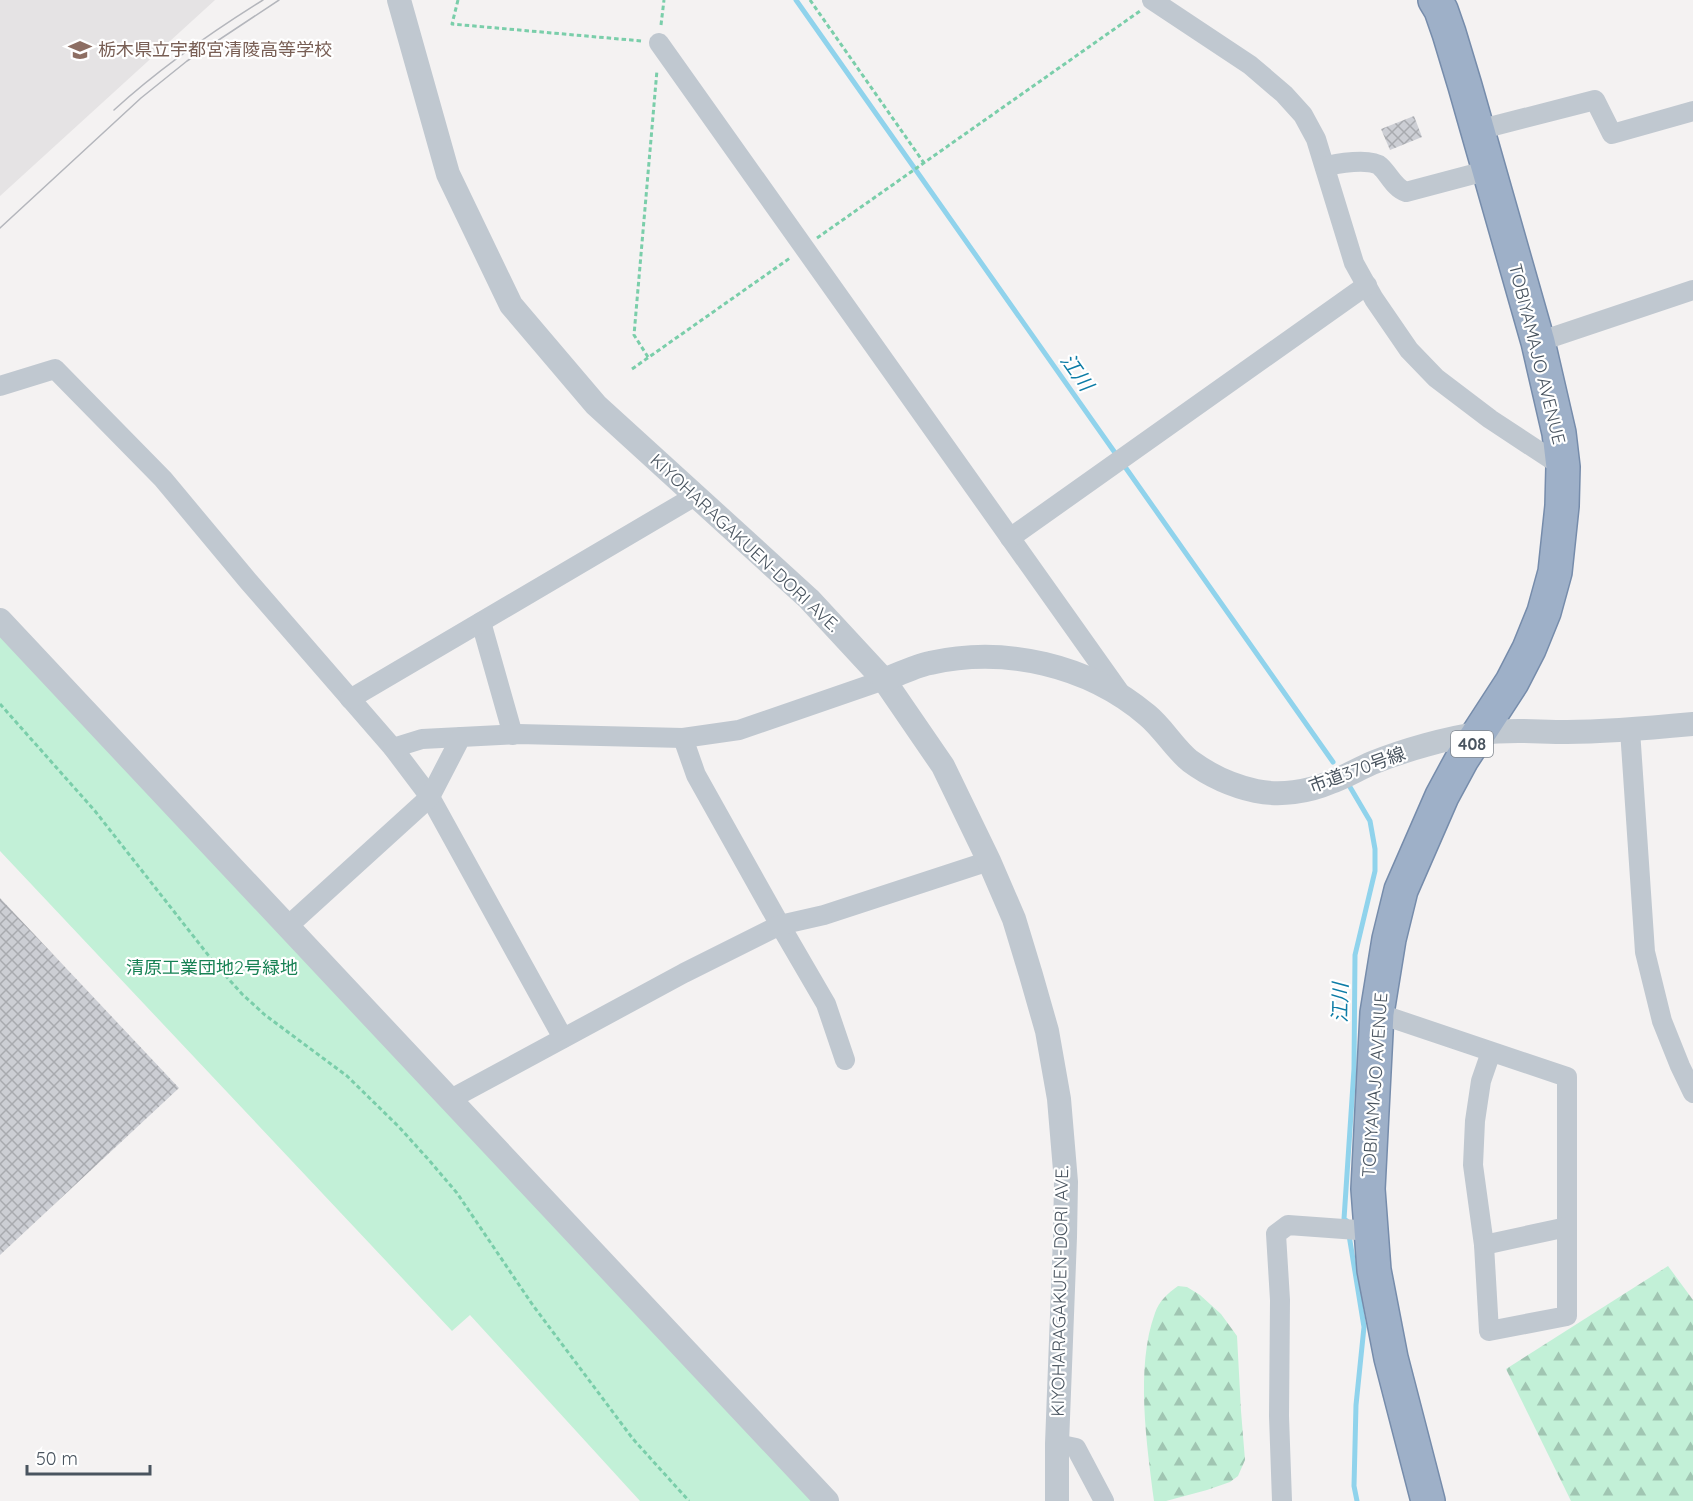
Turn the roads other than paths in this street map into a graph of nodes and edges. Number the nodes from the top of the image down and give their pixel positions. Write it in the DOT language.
graph roads {
  1 [pos="399,0"];
  2 [pos="1153,0"];
  3 [pos="1435,0"];
  4 [pos="659,43"];
  5 [pos="1693,111"];
  6 [pos="1478,130"];
  7 [pos="1325,167"];
  8 [pos="1489,170"];
  9 [pos="1367,285"];
  10 [pos="1693,290"];
  11 [pos="1538,342"];
  12 [pos="0,386"];
  13 [pos="1563,467"];
  14 [pos="695,496"];
  15 [pos="1010,538"];
  16 [pos="0,620"];
  17 [pos="481,622"];
  18 [pos="884,680"];
  19 [pos="1120,694"];
  20 [pos="350,699"];
  21 [pos="1693,724"];
  22 [pos="1630,730"];
  23 [pos="1480,733"];
  24 [pos="513,735"];
  25 [pos="461,737"];
  26 [pos="684,738"];
  27 [pos="393,748"];
  28 [pos="430,797"];
  29 [pos="989,861"];
  30 [pos="780,925"];
  31 [pos="288,926"];
  32 [pos="1377,1013"];
  33 [pos="563,1038"];
  34 [pos="1491,1052"];
  35 [pos="845,1060"];
  36 [pos="1693,1093"];
  37 [pos="449,1100"];
  38 [pos="1567,1227"];
  39 [pos="1371,1231"];
  40 [pos="1484,1245"];
  41 [pos="1057,1444"];
  42 [pos="827,1501"];
  43 [pos="1058,1501"];
  44 [pos="1104,1501"];
  45 [pos="1282,1501"];
  46 [pos="1428,1501"];
  1 -- 14 [label="street, KIYOHARAGAKUEN-DORI AVE."];
  2 -- 7 [label="street"];
  3 -- 6 [label="highway, TOBIYAMAJO AVENUE / 408"];
  4 -- 15 [label="street"];
  5 -- 6 [label="street"];
  6 -- 8 [label="highway, TOBIYAMAJO AVENUE / 408"];
  7 -- 8 [label="street"];
  7 -- 9 [label="street"];
  8 -- 11 [label="highway, TOBIYAMAJO AVENUE / 408"];
  9 -- 13 [label="street"];
  9 -- 15 [label="street"];
  10 -- 11 [label="street"];
  11 -- 13 [label="highway, TOBIYAMAJO AVENUE / 408"];
  12 -- 20 [label="street"];
  13 -- 23 [label="highway, TOBIYAMAJO AVENUE / 408"];
  14 -- 17 [label="street"];
  14 -- 18 [label="street, KIYOHARAGAKUEN-DORI AVE."];
  15 -- 19 [label="street"];
  16 -- 31 [label="street"];
  17 -- 20 [label="street"];
  17 -- 24 [label="street"];
  18 -- 19 [label="street, 市道370号線"];
  18 -- 26 [label="street"];
  18 -- 29 [label="street, KIYOHARAGAKUEN-DORI AVE."];
  19 -- 23 [label="street, 市道370号線"];
  20 -- 27 [label="street"];
  21 -- 22 [label="street, 市道370号線"];
  22 -- 23 [label="street, 市道370号線"];
  22 -- 36 [label="street"];
  23 -- 32 [label="highway, TOBIYAMAJO AVENUE / 408"];
  24 -- 25 [label="street"];
  24 -- 26 [label="street"];
  25 -- 27 [label="street"];
  25 -- 28 [label="street"];
  26 -- 30 [label="street"];
  27 -- 28 [label="street"];
  28 -- 31 [label="street"];
  28 -- 33 [label="street"];
  29 -- 30 [label="street"];
  29 -- 41 [label="street, KIYOHARAGAKUEN-DORI AVE."];
  30 -- 33 [label="street"];
  30 -- 35 [label="street"];
  31 -- 37 [label="street"];
  32 -- 34 [label="street"];
  32 -- 39 [label="highway, TOBIYAMAJO AVENUE / 408"];
  33 -- 37 [label="street"];
  34 -- 38 [label="street"];
  34 -- 40 [label="street"];
  37 -- 42 [label="street"];
  38 -- 40 [label="street"];
  38 -- 40 [label="street"];
  39 -- 45 [label="street"];
  39 -- 46 [label="highway, TOBIYAMAJO AVENUE / 408"];
  41 -- 43 [label="street, KIYOHARAGAKUEN-DORI AVE."];
  41 -- 44 [label="street"];
}
